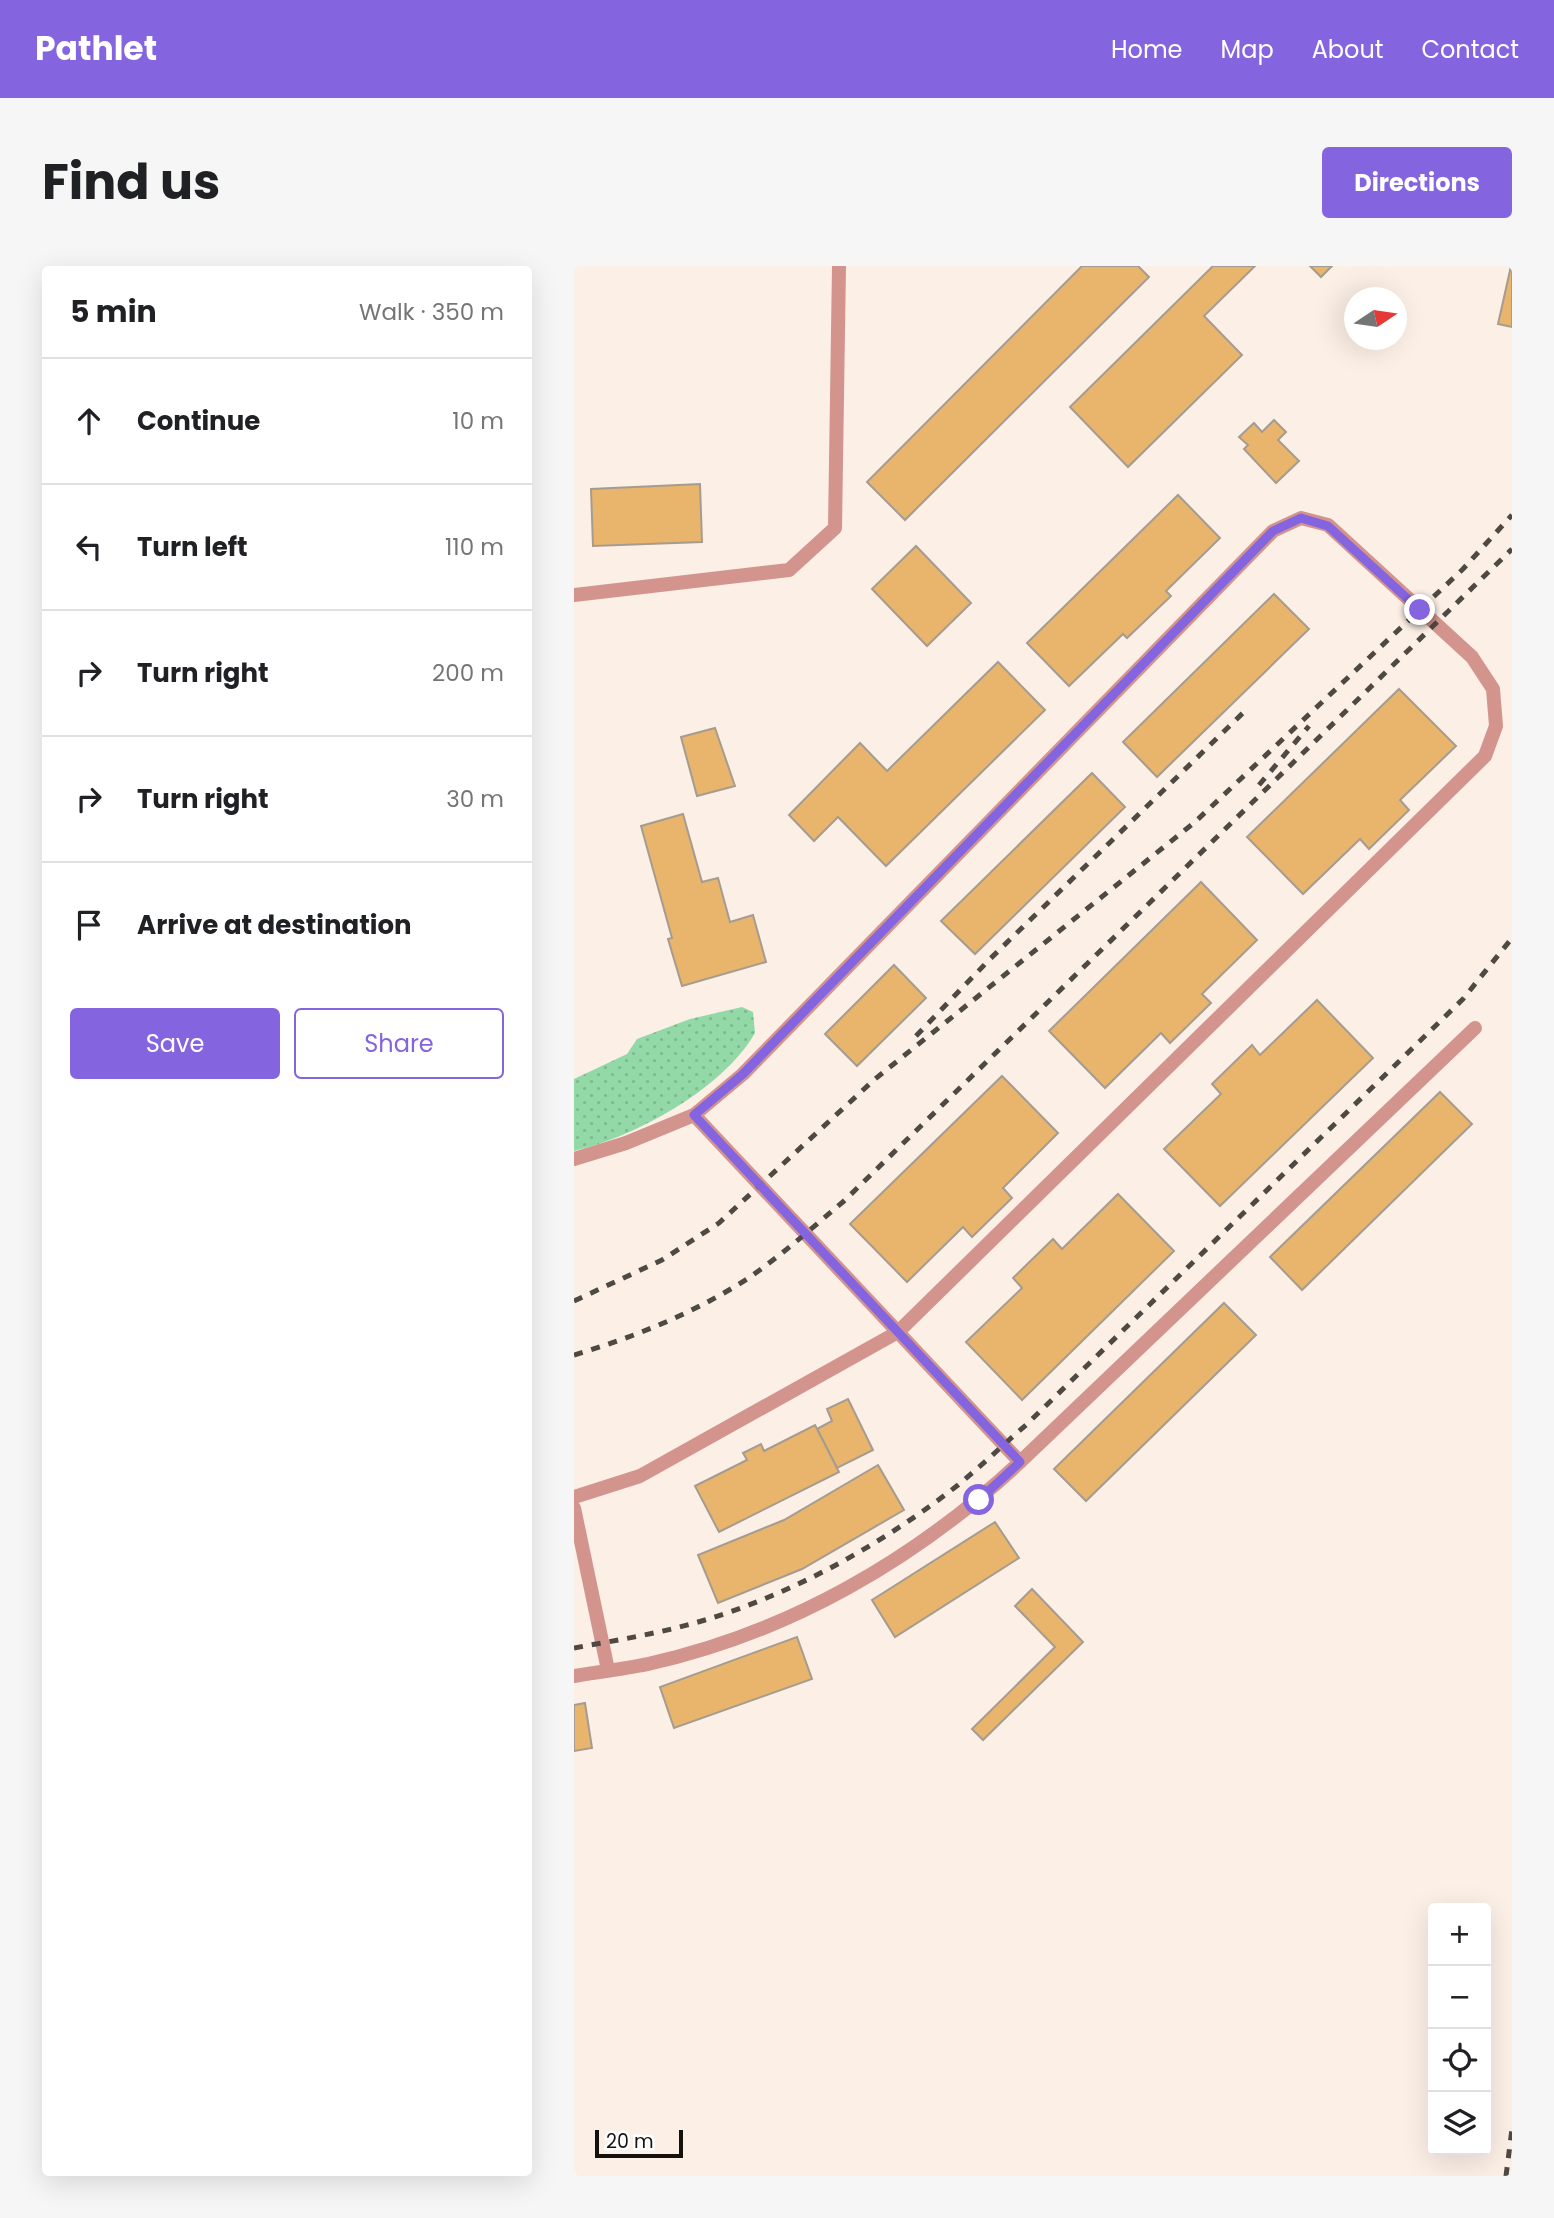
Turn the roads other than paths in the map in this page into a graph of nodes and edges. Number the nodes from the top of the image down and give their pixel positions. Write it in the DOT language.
graph roads {
  1 [pos="839,266"];
  2 [pos="574,595"];
  3 [pos="1475,1028"];
  4 [pos="694,1115"];
  5 [pos="574,1158"];
  6 [pos="898,1332"];
  7 [pos="1020,1462"];
  8 [pos="574,1497"];
  9 [pos="574,1508"];
  10 [pos="608,1670"];
  11 [pos="574,1676"];
  1 -- 2 [label="lane"];
  3 -- 7 [label="lane"];
  4 -- 5 [label="lane"];
  4 -- 6 [label="lane"];
  4 -- 6 [label="lane"];
  6 -- 7 [label="lane"];
  6 -- 8 [label="lane"];
  7 -- 10 [label="lane"];
  9 -- 10 [label="lane"];
  10 -- 11 [label="lane"];
}
